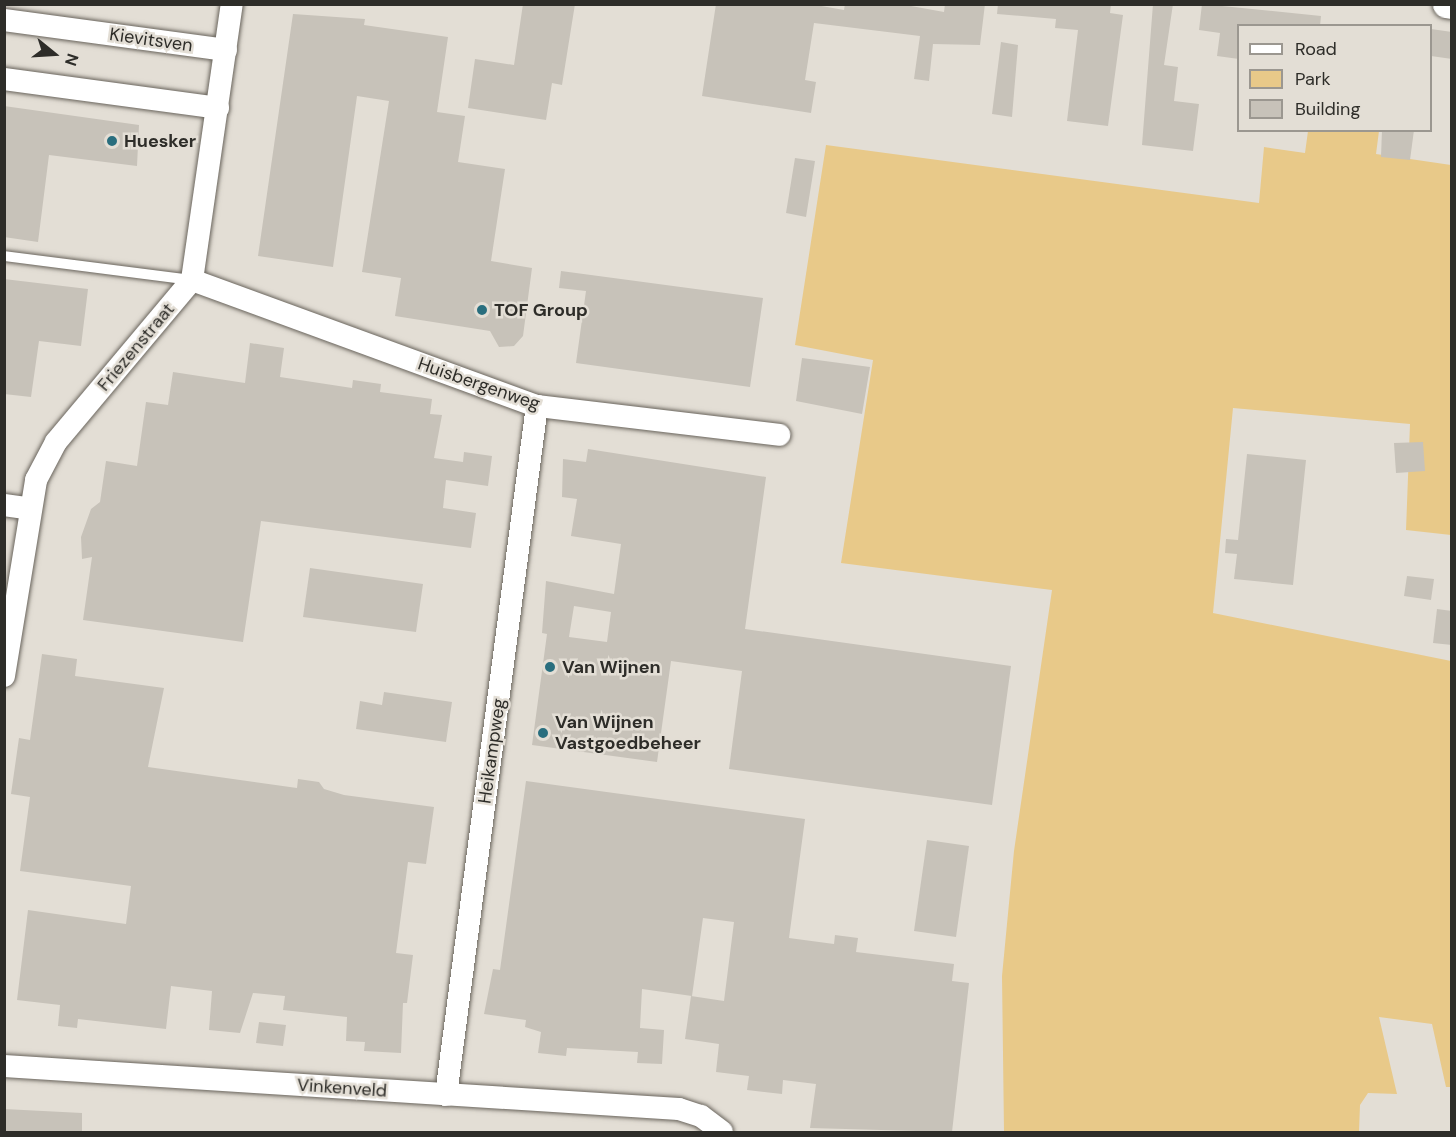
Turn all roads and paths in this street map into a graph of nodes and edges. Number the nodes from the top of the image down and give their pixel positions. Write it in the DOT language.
graph roads {
  1 [pos="232,4"];
  2 [pos="1446,4"];
  3 [pos="1452,5"];
  4 [pos="4,20"];
  5 [pos="226,50"];
  6 [pos="4,79"];
  7 [pos="218,108"];
  8 [pos="4,256"];
  9 [pos="192,280"];
  10 [pos="537,406"];
  11 [pos="779,435"];
  12 [pos="4,505"];
  13 [pos="31,508"];
  14 [pos="4,676"];
  15 [pos="4,1066"];
  16 [pos="446,1095"];
  17 [pos="722,1132"];
  1 -- 5 [label="street"];
  2 -- 3 [label="street"];
  4 -- 5 [label="street, Kievitsven"];
  5 -- 7 [label="street"];
  6 -- 7 [label="street"];
  7 -- 9 [label="street"];
  8 -- 9 [label="lane"];
  9 -- 10 [label="street, Huisbergenweg"];
  9 -- 13 [label="street, Friezenstraat"];
  10 -- 11 [label="street, Huisbergenweg"];
  10 -- 16 [label="street, Heikampweg"];
  12 -- 13 [label="street"];
  13 -- 14 [label="street, Friezenstraat"];
  15 -- 16 [label="street, Vinkenveld"];
  16 -- 17 [label="street, Vinkenveld"];
}
